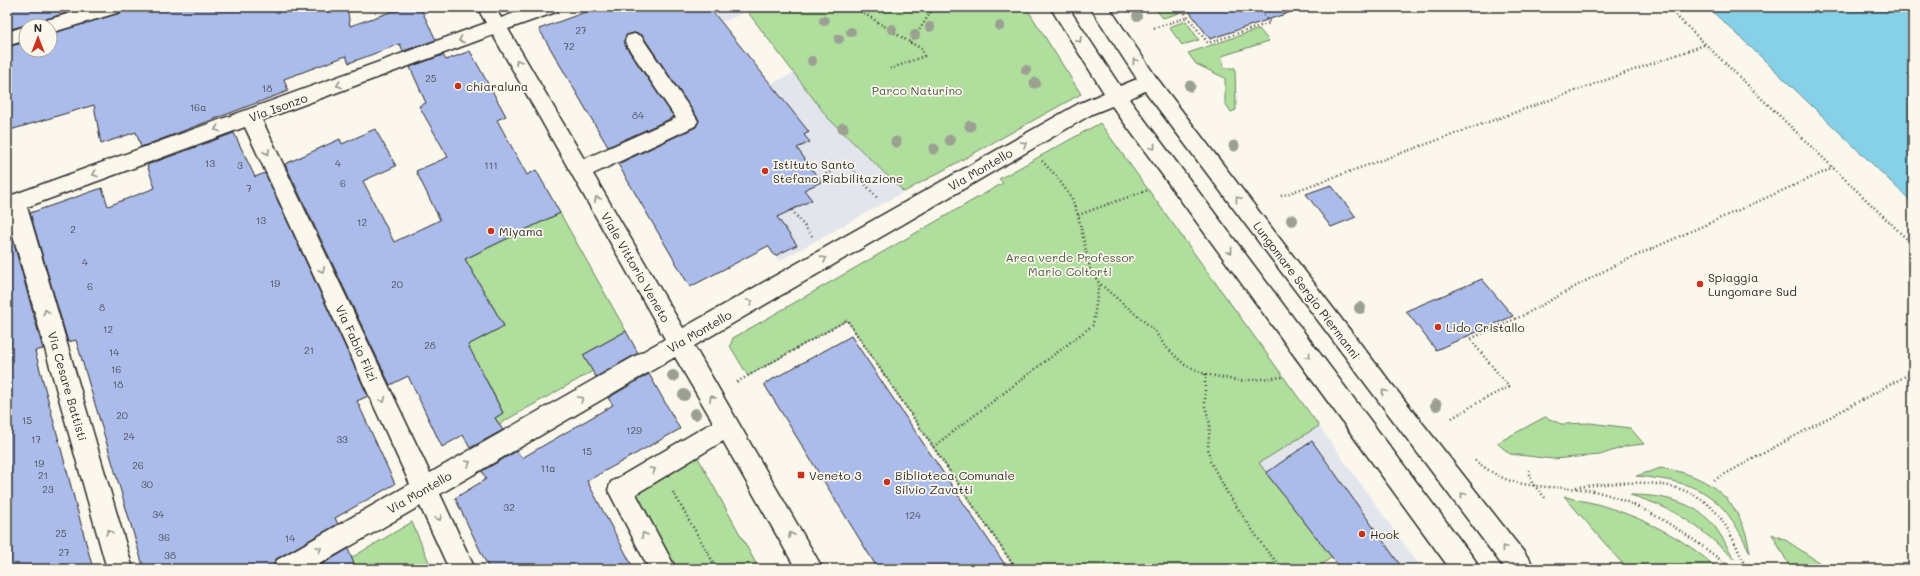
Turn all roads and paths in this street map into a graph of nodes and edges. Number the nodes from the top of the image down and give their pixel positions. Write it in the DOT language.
graph roads {
  1 [pos="114,7"];
  2 [pos="486,7"];
  3 [pos="550,7"];
  4 [pos="854,7"];
  5 [pos="934,7"];
  6 [pos="1059,7"];
  7 [pos="1099,7"];
  8 [pos="1180,7"];
  9 [pos="1257,7"];
  10 [pos="1667,7"];
  11 [pos="1188,17"];
  12 [pos="58,24"];
  13 [pos="497,26"];
  14 [pos="1154,28"];
  15 [pos="18,36"];
  16 [pos="7,39"];
  17 [pos="634,41"];
  18 [pos="911,43"];
  19 [pos="1704,45"];
  20 [pos="890,69"];
  21 [pos="1149,82"];
  22 [pos="1115,96"];
  23 [pos="251,117"];
  24 [pos="1038,157"];
  25 [pos="1833,168"];
  26 [pos="581,170"];
  27 [pos="819,178"];
  28 [pos="1148,190"];
  29 [pos="1281,196"];
  30 [pos="882,204"];
  31 [pos="11,205"];
  32 [pos="792,210"];
  33 [pos="1078,216"];
  34 [pos="816,241"];
  35 [pos="1913,245"];
  36 [pos="1099,284"];
  37 [pos="680,342"];
  38 [pos="1913,372"];
  39 [pos="1205,374"];
  40 [pos="1283,376"];
  41 [pos="737,382"];
  42 [pos="1452,418"];
  43 [pos="728,426"];
  44 [pos="933,447"];
  45 [pos="658,467"];
  46 [pos="1528,470"];
  47 [pos="1714,480"];
  48 [pos="1532,483"];
  49 [pos="1572,487"];
  50 [pos="425,489"];
  51 [pos="1546,499"];
  52 [pos="120,569"];
  53 [pos="286,569"];
  54 [pos="462,569"];
  55 [pos="663,569"];
  56 [pos="717,569"];
  57 [pos="810,569"];
  58 [pos="1016,569"];
  59 [pos="1283,569"];
  60 [pos="1466,569"];
  61 [pos="1521,569"];
  62 [pos="1732,569"];
  63 [pos="1746,569"];
  1 -- 12 [label="street"];
  2 -- 13 [label="street, Viale Vittorio Veneto"];
  3 -- 13 [label="street, Via Isonzo"];
  4 -- 18 [label="path"];
  5 -- 18 [label="path"];
  6 -- 22 [label="street, one-way"];
  21 -- 7 [label="street, Lungomare Sergio Piermanni, one-way"];
  8 -- 11 [label="path"];
  9 -- 11 [label="path"];
  10 -- 19 [label="path"];
  11 -- 14 [label="path"];
  13 -- 23 [label="street, Via Isonzo, one-way"];
  26 -- 13 [label="street, Viale Vittorio Veneto, one-way"];
  15 -- 16 [label="street"];
  17 -- 26 [label="street"];
  18 -- 20 [label="path"];
  19 -- 25 [label="path"];
  19 -- 29 [label="path"];
  21 -- 22 [label="street, Via Montello"];
  61 -- 21 [label="street, Lungomare Sergio Piermanni, one-way"];
  37 -- 22 [label="street, Via Montello, one-way"];
  22 -- 60 [label="street, one-way"];
  23 -- 31 [label="street, Via Isonzo, one-way"];
  23 -- 50 [label="street, Via Fabio Filzi, one-way"];
  24 -- 33 [label="path"];
  25 -- 35 [label="path"];
  25 -- 42 [label="path"];
  37 -- 26 [label="street, Viale Vittorio Veneto, one-way"];
  27 -- 30 [label="path"];
  28 -- 33 [label="path"];
  52 -- 31 [label="street, Via Cesare Battisti, one-way"];
  32 -- 34 [label="path"];
  33 -- 36 [label="path"];
  36 -- 39 [label="path"];
  36 -- 44 [label="path"];
  43 -- 37 [label="street, Viale Vittorio Veneto, one-way"];
  50 -- 37 [label="street, Via Montello, one-way"];
  38 -- 47 [label="path"];
  39 -- 40 [label="path"];
  39 -- 59 [label="path"];
  41 -- 44 [label="path"];
  43 -- 45 [label="street"];
  57 -- 43 [label="street, Viale Vittorio Veneto, one-way"];
  44 -- 58 [label="path"];
  55 -- 45 [label="street, one-way"];
  45 -- 56 [label="path"];
  46 -- 48 [label="path"];
  48 -- 49 [label="path"];
  48 -- 51 [label="path"];
  49 -- 62 [label="path"];
  49 -- 63 [label="path"];
  53 -- 50 [label="street, Via Montello, one-way"];
  50 -- 54 [label="street, Via Fabio Filzi, one-way"];
}
